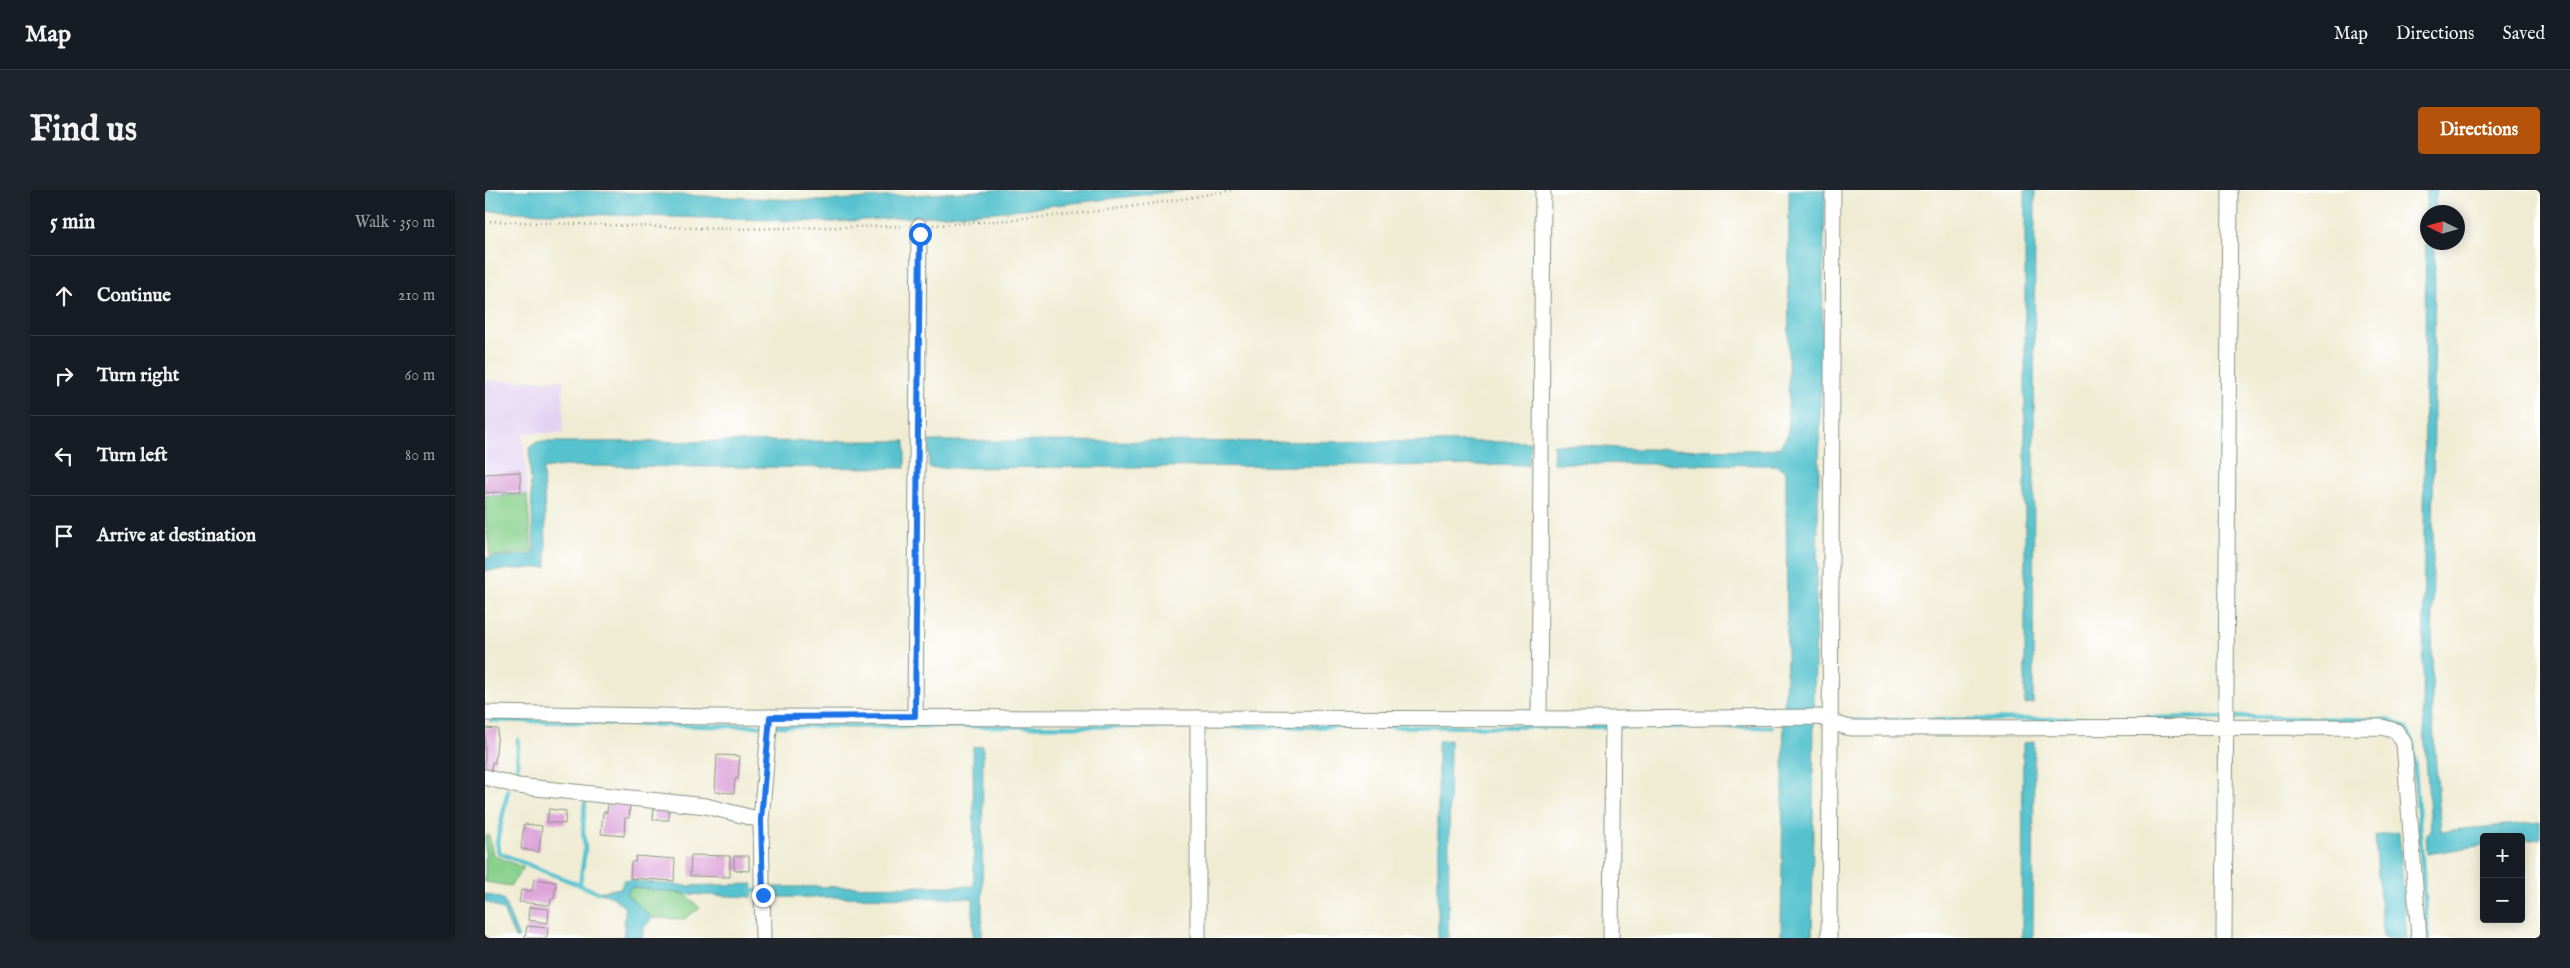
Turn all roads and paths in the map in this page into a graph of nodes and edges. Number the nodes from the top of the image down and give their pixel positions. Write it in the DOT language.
graph roads {
  1 [pos="1232,190"];
  2 [pos="1543,190"];
  3 [pos="1833,190"];
  4 [pos="2229,190"];
  5 [pos="485,221"];
  6 [pos="919,226"];
  7 [pos="485,712"];
  8 [pos="915,716"];
  9 [pos="770,717"];
  10 [pos="1198,718"];
  11 [pos="1539,719"];
  12 [pos="1825,719"];
  13 [pos="2226,719"];
  14 [pos="1613,725"];
  15 [pos="485,777"];
  16 [pos="761,820"];
  17 [pos="763,938"];
  18 [pos="1198,938"];
  19 [pos="1611,938"];
  20 [pos="1829,938"];
  21 [pos="2224,938"];
  22 [pos="2419,938"];
  1 -- 6 [label="path"];
  2 -- 11 [label="street"];
  3 -- 12 [label="street"];
  4 -- 13 [label="street"];
  5 -- 6 [label="path"];
  6 -- 8 [label="street"];
  7 -- 9 [label="street"];
  8 -- 9 [label="street"];
  8 -- 10 [label="street"];
  9 -- 16 [label="street"];
  10 -- 11 [label="street"];
  10 -- 18 [label="street"];
  11 -- 14 [label="street"];
  12 -- 13 [label="street"];
  12 -- 14 [label="street"];
  12 -- 20 [label="street"];
  13 -- 21 [label="street"];
  13 -- 22 [label="street"];
  14 -- 19 [label="street"];
  15 -- 16 [label="street"];
  16 -- 17 [label="street"];
}
